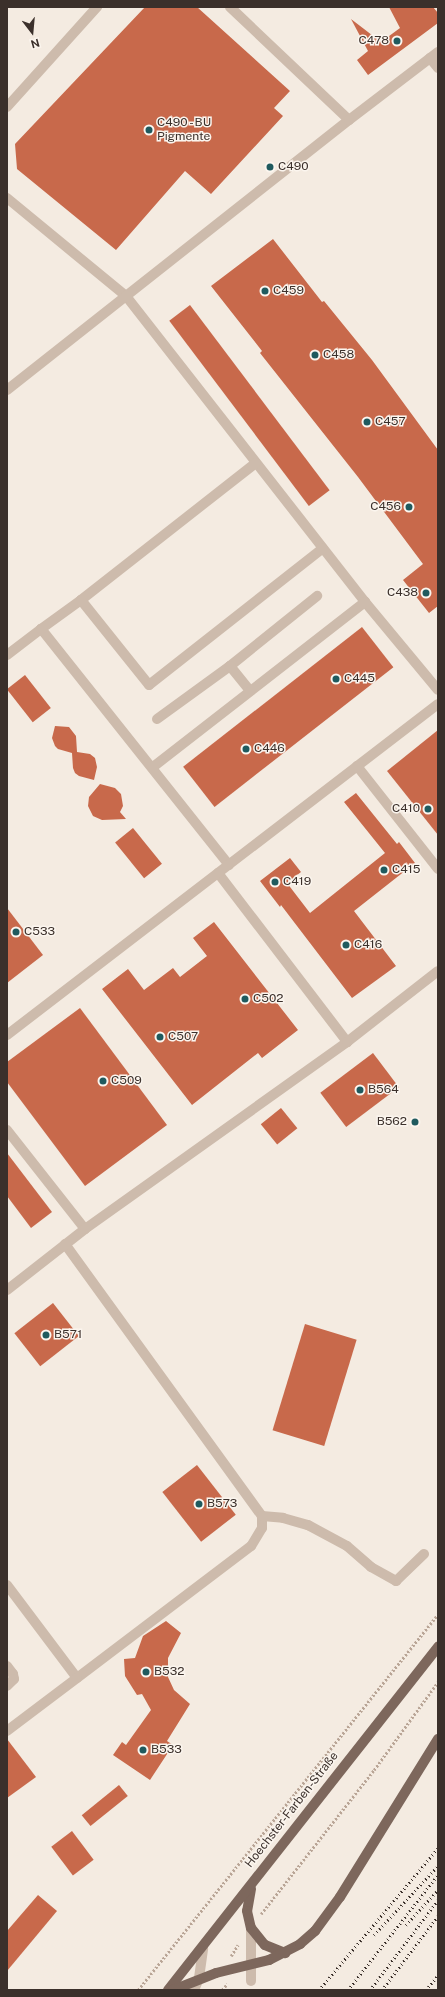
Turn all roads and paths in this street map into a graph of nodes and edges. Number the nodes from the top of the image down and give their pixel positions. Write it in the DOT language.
graph roads {
  1 [pos="97,7"];
  2 [pos="230,7"];
  3 [pos="434,55"];
  4 [pos="438,68"];
  5 [pos="7,107"];
  6 [pos="349,120"];
  7 [pos="7,198"];
  8 [pos="126,296"];
  9 [pos="7,390"];
  10 [pos="256,463"];
  11 [pos="323,548"];
  12 [pos="317,596"];
  13 [pos="81,600"];
  14 [pos="365,602"];
  15 [pos="41,629"];
  16 [pos="7,655"];
  17 [pos="230,666"];
  18 [pos="438,690"];
  19 [pos="250,691"];
  20 [pos="438,704"];
  21 [pos="157,718"];
  22 [pos="357,766"];
  23 [pos="152,767"];
  24 [pos="229,864"];
  25 [pos="438,869"];
  26 [pos="218,873"];
  27 [pos="438,971"];
  28 [pos="7,1035"];
  29 [pos="347,1042"];
  30 [pos="7,1130"];
  31 [pos="85,1229"];
  32 [pos="65,1244"];
  33 [pos="7,1290"];
  34 [pos="262,1516"];
  35 [pos="424,1554"];
  36 [pos="7,1585"];
  37 [pos="438,1614"];
  38 [pos="438,1647"];
  39 [pos="7,1666"];
  40 [pos="77,1678"];
  41 [pos="438,1682"];
  42 [pos="7,1686"];
  43 [pos="7,1731"];
  44 [pos="438,1739"];
  45 [pos="253,1882"];
  46 [pos="251,1928"];
  47 [pos="203,1948"];
  48 [pos="284,1953"];
  49 [pos="252,1964"];
  50 [pos="230,1969"];
  51 [pos="199,1978"];
  52 [pos="251,1981"];
  53 [pos="138,1990"];
  54 [pos="168,1990"];
  55 [pos="173,1990"];
  56 [pos="194,1990"];
  1 -- 5 [label="street"];
  2 -- 6 [label="street"];
  3 -- 4 [label="street"];
  3 -- 6 [label="street"];
  6 -- 8 [label="street"];
  7 -- 8 [label="street"];
  8 -- 9 [label="street"];
  8 -- 10 [label="street"];
  10 -- 11 [label="street"];
  10 -- 13 [label="street"];
  11 -- 13 [label="street"];
  11 -- 14 [label="street"];
  12 -- 17 [label="street"];
  13 -- 15 [label="street"];
  14 -- 18 [label="street"];
  14 -- 19 [label="street"];
  15 -- 16 [label="street"];
  15 -- 23 [label="street"];
  17 -- 19 [label="street"];
  17 -- 21 [label="street"];
  19 -- 23 [label="street"];
  20 -- 22 [label="street"];
  22 -- 24 [label="street"];
  22 -- 25 [label="street"];
  23 -- 24 [label="street"];
  24 -- 26 [label="street"];
  26 -- 28 [label="street"];
  26 -- 29 [label="street"];
  27 -- 29 [label="street"];
  29 -- 31 [label="street"];
  30 -- 31 [label="street"];
  31 -- 32 [label="street"];
  32 -- 33 [label="street"];
  32 -- 34 [label="street"];
  34 -- 35 [label="street"];
  34 -- 40 [label="street"];
  36 -- 40 [label="street"];
  37 -- 53 [label="path"];
  38 -- 45 [label="main road, Hoechster-Farben-Straße"];
  39 -- 42 [label="street"];
  40 -- 43 [label="street"];
  41 -- 46 [label="path"];
  44 -- 48 [label="main road"];
  45 -- 46 [label="main road"];
  45 -- 47 [label="main road, Hoechster-Farben-Straße"];
  46 -- 48 [label="main road"];
  46 -- 49 [label="street"];
  46 -- 50 [label="path"];
  47 -- 51 [label="street"];
  47 -- 54 [label="main road, Hoechster-Farben-Straße"];
  48 -- 49 [label="main road"];
  49 -- 50 [label="main road"];
  49 -- 52 [label="street"];
  50 -- 51 [label="main road"];
  51 -- 55 [label="main road"];
  51 -- 56 [label="street"];
}
